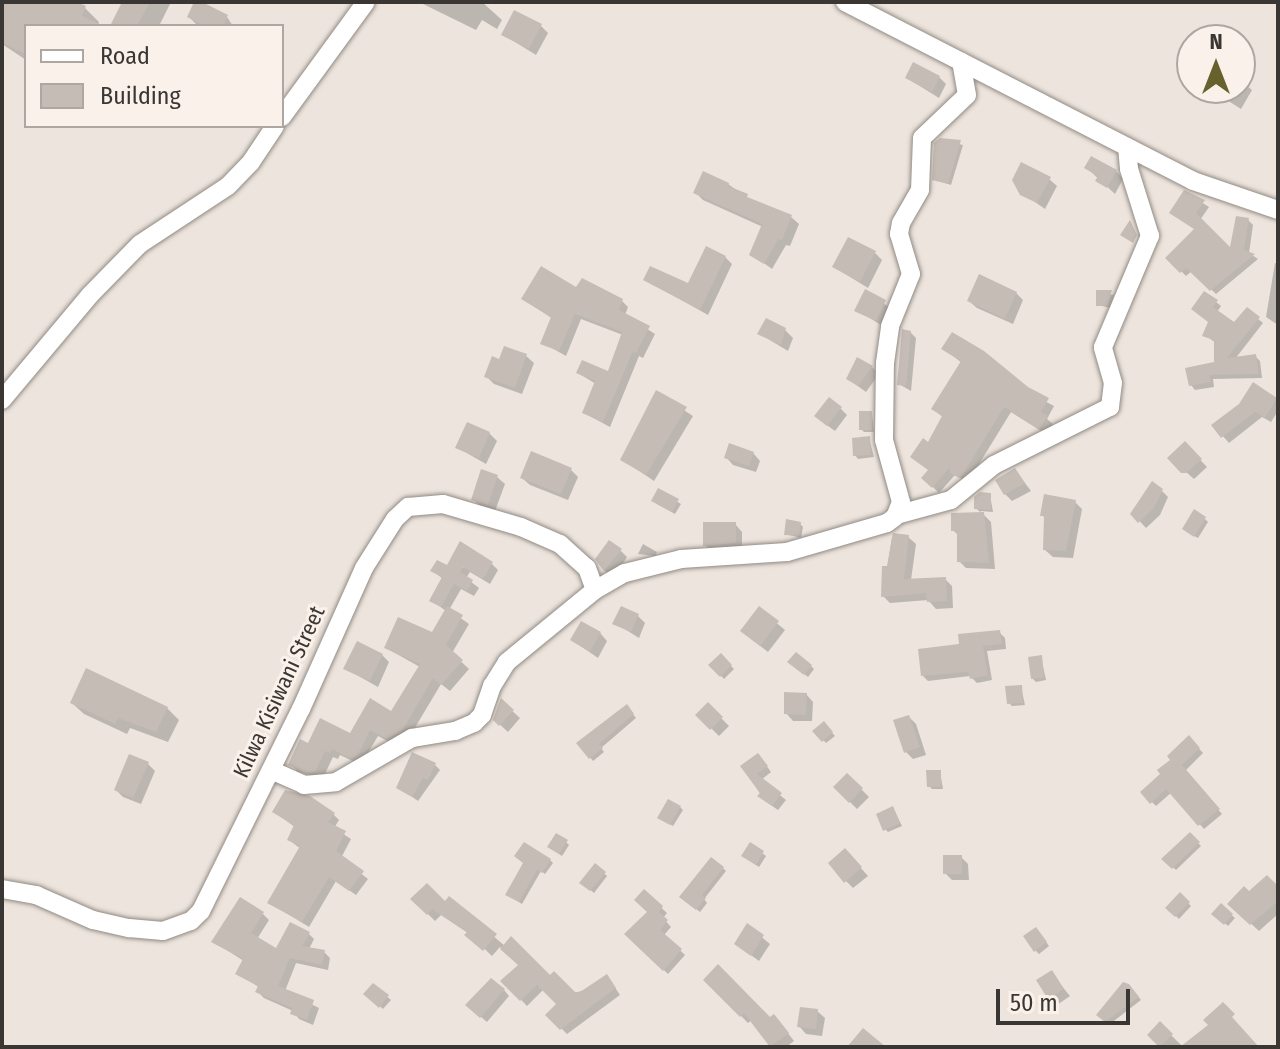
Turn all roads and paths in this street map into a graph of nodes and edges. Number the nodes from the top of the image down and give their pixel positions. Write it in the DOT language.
graph roads {
  1 [pos="366,2"];
  2 [pos="845,2"];
  3 [pos="961,62"];
  4 [pos="284,114"];
  5 [pos="274,128"];
  6 [pos="1127,147"];
  7 [pos="1278,210"];
  8 [pos="2,400"];
  9 [pos="896,515"];
  10 [pos="595,590"];
  11 [pos="271,770"];
  12 [pos="2,889"];
  1 -- 4 [label="street"];
  2 -- 3 [label="street"];
  3 -- 6 [label="street"];
  3 -- 9 [label="street"];
  5 -- 8 [label="street"];
  6 -- 7 [label="street"];
  6 -- 9 [label="street"];
  9 -- 10 [label="street"];
  10 -- 11 [label="street"];
  10 -- 11 [label="street, Kilwa Kisiwani Street"];
  11 -- 12 [label="street, Kilwa Kisiwani Street"];
}
